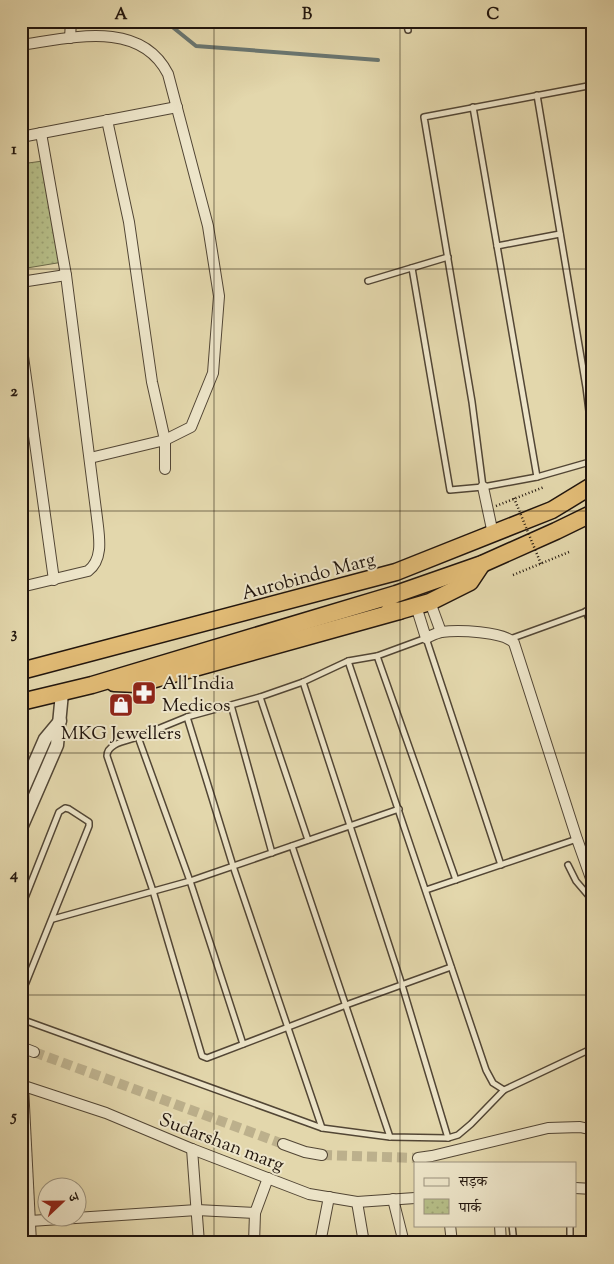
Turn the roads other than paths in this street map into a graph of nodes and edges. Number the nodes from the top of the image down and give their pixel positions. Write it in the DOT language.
graph roads {
  1 [pos="72,21"];
  2 [pos="406,21"];
  3 [pos="408,30"];
  4 [pos="70,38"];
  5 [pos="21,45"];
  6 [pos="593,85"];
  7 [pos="537,95"];
  8 [pos="177,107"];
  9 [pos="473,107"];
  10 [pos="108,120"];
  11 [pos="41,133"];
  12 [pos="21,137"];
  13 [pos="560,234"];
  14 [pos="497,246"];
  15 [pos="448,257"];
  16 [pos="412,268"];
  17 [pos="66,275"];
  18 [pos="368,281"];
  19 [pos="21,282"];
  20 [pos="21,342"];
  21 [pos="593,386"];
  22 [pos="586,387"];
  23 [pos="165,440"];
  24 [pos="593,443"];
  25 [pos="90,458"];
  26 [pos="593,461"];
  27 [pos="165,469"];
  28 [pos="538,477"];
  29 [pos="593,485"];
  30 [pos="483,487"];
  31 [pos="593,513"];
  32 [pos="493,534"];
  33 [pos="482,564"];
  34 [pos="54,580"];
  35 [pos="21,587"];
  36 [pos="368,602"];
  37 [pos="423,604"];
  38 [pos="593,609"];
  39 [pos="399,612"];
  40 [pos="586,612"];
  41 [pos="593,630"];
  42 [pos="441,632"];
  43 [pos="426,638"];
  44 [pos="510,639"];
  45 [pos="377,656"];
  46 [pos="348,661"];
  47 [pos="21,672"];
  48 [pos="104,682"];
  49 [pos="302,682"];
  50 [pos="62,693"];
  51 [pos="260,696"];
  52 [pos="21,702"];
  53 [pos="231,705"];
  54 [pos="187,717"];
  55 [pos="60,721"];
  56 [pos="138,737"];
  57 [pos="23,786"];
  58 [pos="399,809"];
  59 [pos="349,826"];
  60 [pos="21,828"];
  61 [pos="577,839"];
  62 [pos="308,840"];
  63 [pos="292,846"];
  64 [pos="272,853"];
  65 [pos="501,865"];
  66 [pos="568,865"];
  67 [pos="233,866"];
  68 [pos="456,880"];
  69 [pos="190,881"];
  70 [pos="593,884"];
  71 [pos="426,890"];
  72 [pos="153,891"];
  73 [pos="593,901"];
  74 [pos="21,908"];
  75 [pos="53,919"];
  76 [pos="451,967"];
  77 [pos="402,986"];
  78 [pos="21,995"];
  79 [pos="346,1005"];
  80 [pos="21,1020"];
  81 [pos="287,1027"];
  82 [pos="243,1044"];
  83 [pos="21,1047"];
  84 [pos="593,1048"];
  85 [pos="34,1052"];
  86 [pos="22,1085"];
  87 [pos="504,1090"];
  88 [pos="322,1128"];
  89 [pos="593,1130"];
  90 [pos="390,1137"];
  91 [pos="448,1138"];
  92 [pos="283,1144"];
  93 [pos="192,1149"];
  94 [pos="322,1155"];
  95 [pos="418,1158"];
  96 [pos="268,1178"];
  97 [pos="576,1188"];
  98 [pos="593,1189"];
  99 [pos="328,1197"];
  100 [pos="414,1198"];
  101 [pos="393,1199"];
  102 [pos="357,1202"];
  103 [pos="197,1210"];
  104 [pos="255,1212"];
  105 [pos="30,1221"];
  106 [pos="450,1226"];
  107 [pos="500,1226"];
  108 [pos="512,1226"];
  109 [pos="570,1226"];
  110 [pos="31,1243"];
  111 [pos="199,1243"];
  112 [pos="254,1243"];
  113 [pos="320,1243"];
  114 [pos="364,1243"];
  115 [pos="404,1243"];
  116 [pos="452,1243"];
  117 [pos="502,1243"];
  118 [pos="514,1243"];
  119 [pos="570,1243"];
  1 -- 4 [label="street"];
  2 -- 3 [label="lane"];
  4 -- 5 [label="street"];
  4 -- 8 [label="street"];
  6 -- 7 [label="lane"];
  7 -- 9 [label="lane"];
  7 -- 13 [label="lane"];
  8 -- 10 [label="street"];
  8 -- 23 [label="street"];
  9 -- 14 [label="lane"];
  9 -- 15 [label="lane"];
  10 -- 11 [label="street"];
  10 -- 23 [label="street"];
  11 -- 12 [label="street"];
  11 -- 17 [label="street"];
  13 -- 14 [label="lane"];
  13 -- 22 [label="lane"];
  14 -- 28 [label="lane"];
  15 -- 16 [label="lane"];
  15 -- 30 [label="lane"];
  16 -- 18 [label="lane"];
  16 -- 30 [label="lane"];
  17 -- 19 [label="street"];
  17 -- 25 [label="street"];
  20 -- 34 [label="street"];
  21 -- 22 [label="lane"];
  22 -- 24 [label="lane"];
  23 -- 25 [label="street"];
  23 -- 27 [label="street"];
  25 -- 34 [label="street"];
  26 -- 28 [label="lane"];
  28 -- 30 [label="lane"];
  29 -- 32 [label="highway, Aurobindo Marg"];
  30 -- 32 [label="street"];
  31 -- 33 [label="highway"];
  32 -- 47 [label="highway, Aurobindo Marg"];
  33 -- 36 [label="highway"];
  33 -- 37 [label="highway"];
  34 -- 35 [label="street"];
  36 -- 39 [label="highway"];
  36 -- 48 [label="highway"];
  37 -- 39 [label="highway"];
  37 -- 42 [label="street"];
  37 -- 43 [label="street"];
  38 -- 40 [label="lane"];
  39 -- 48 [label="highway"];
  40 -- 41 [label="lane"];
  40 -- 44 [label="lane"];
  42 -- 43 [label="street"];
  42 -- 44 [label="street"];
  43 -- 45 [label="lane"];
  43 -- 65 [label="lane"];
  44 -- 61 [label="street"];
  45 -- 46 [label="lane"];
  45 -- 68 [label="lane"];
  46 -- 49 [label="lane"];
  46 -- 58 [label="lane"];
  48 -- 50 [label="highway"];
  49 -- 51 [label="lane"];
  49 -- 59 [label="lane"];
  50 -- 52 [label="highway"];
  50 -- 55 [label="street"];
  51 -- 53 [label="lane"];
  51 -- 62 [label="lane"];
  53 -- 54 [label="lane"];
  53 -- 64 [label="lane"];
  54 -- 56 [label="lane"];
  54 -- 67 [label="lane"];
  55 -- 57 [label="street"];
  55 -- 60 [label="street"];
  56 -- 69 [label="lane"];
  56 -- 72 [label="lane"];
  58 -- 59 [label="lane"];
  58 -- 71 [label="lane"];
  59 -- 62 [label="lane"];
  59 -- 77 [label="lane"];
  61 -- 65 [label="lane"];
  61 -- 70 [label="street"];
  62 -- 63 [label="lane"];
  63 -- 64 [label="lane"];
  63 -- 79 [label="lane"];
  64 -- 67 [label="lane"];
  65 -- 68 [label="lane"];
  66 -- 73 [label="lane"];
  67 -- 69 [label="lane"];
  67 -- 81 [label="lane"];
  68 -- 71 [label="lane"];
  69 -- 72 [label="lane"];
  69 -- 82 [label="lane"];
  71 -- 76 [label="lane"];
  72 -- 75 [label="lane"];
  72 -- 82 [label="lane"];
  74 -- 75 [label="lane"];
  75 -- 78 [label="lane"];
  76 -- 77 [label="lane"];
  76 -- 87 [label="lane"];
  77 -- 79 [label="lane"];
  77 -- 91 [label="lane"];
  79 -- 81 [label="lane"];
  79 -- 90 [label="lane"];
  80 -- 88 [label="lane"];
  81 -- 82 [label="lane"];
  81 -- 88 [label="lane"];
  83 -- 85 [label="street"];
  84 -- 87 [label="lane"];
  86 -- 93 [label="street, Sudarshan marg"];
  86 -- 105 [label="street"];
  87 -- 91 [label="lane"];
  88 -- 90 [label="lane"];
  89 -- 95 [label="street"];
  90 -- 91 [label="lane"];
  92 -- 94 [label="street"];
  93 -- 96 [label="street, Sudarshan marg"];
  93 -- 103 [label="street"];
  96 -- 99 [label="street, Sudarshan marg"];
  96 -- 104 [label="street"];
  97 -- 98 [label="street"];
  99 -- 102 [label="street, Sudarshan marg"];
  99 -- 113 [label="street"];
  100 -- 101 [label="street, Sudarshan marg"];
  101 -- 102 [label="street, Sudarshan marg"];
  101 -- 115 [label="street"];
  102 -- 114 [label="street"];
  103 -- 104 [label="street"];
  103 -- 105 [label="street"];
  103 -- 111 [label="street"];
  104 -- 112 [label="street"];
  105 -- 110 [label="street"];
  106 -- 116 [label="street"];
  107 -- 117 [label="street"];
  108 -- 118 [label="lane"];
  109 -- 119 [label="lane"];
}
